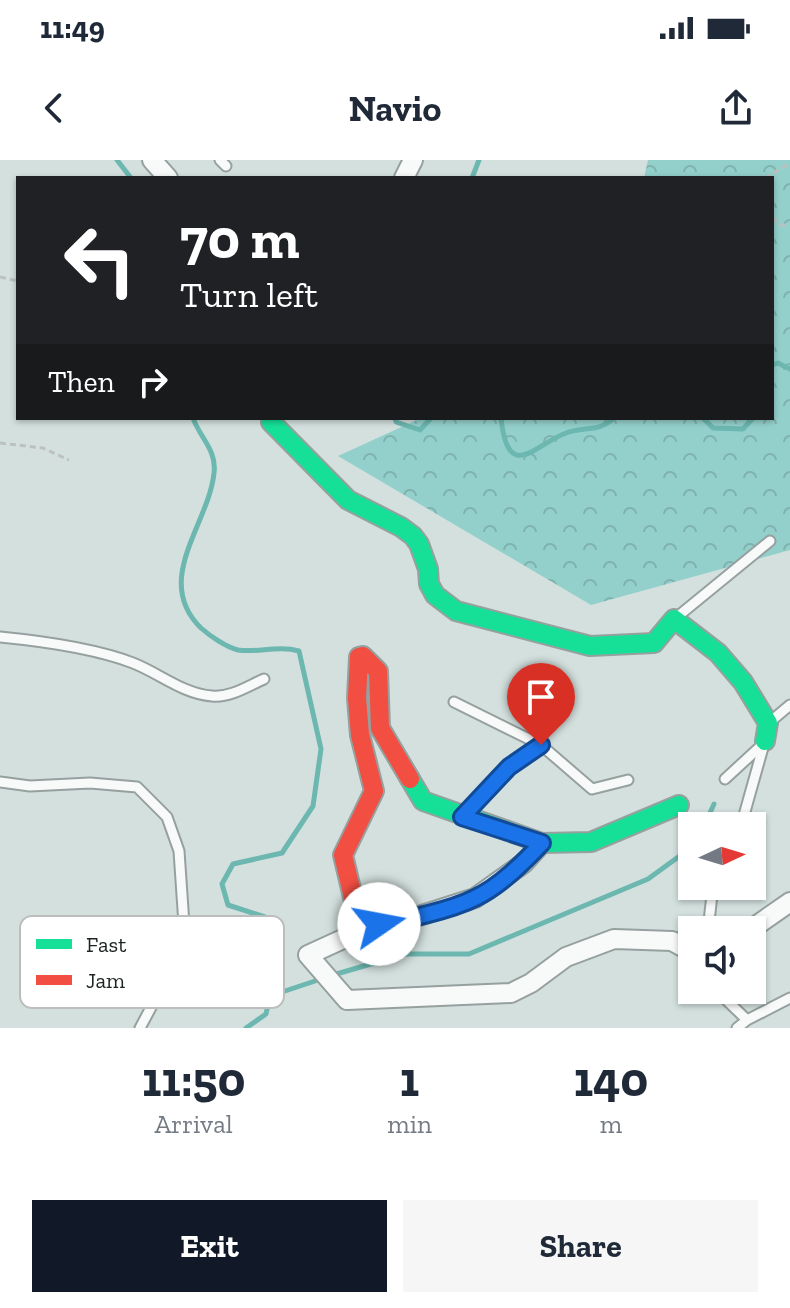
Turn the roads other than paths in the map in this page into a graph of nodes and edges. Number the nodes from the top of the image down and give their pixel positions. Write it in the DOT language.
graph roads {
  1 [pos="152,160"];
  2 [pos="166,176"];
  3 [pos="271,422"];
  4 [pos="770,541"];
  5 [pos="674,619"];
  6 [pos="0,637"];
  7 [pos="264,679"];
  8 [pos="454,702"];
  9 [pos="790,705"];
  10 [pos="767,732"];
  11 [pos="541,745"];
  12 [pos="725,779"];
  13 [pos="628,780"];
  14 [pos="0,782"];
  15 [pos="679,805"];
  16 [pos="745,812"];
  17 [pos="462,817"];
  18 [pos="542,843"];
  19 [pos="790,902"];
  20 [pos="183,916"];
  21 [pos="766,919"];
  22 [pos="367,928"];
  23 [pos="678,944"];
  24 [pos="790,998"];
  25 [pos="730,1004"];
  26 [pos="151,1008"];
  27 [pos="747,1020"];
  28 [pos="140,1028"];
  29 [pos="737,1028"];
  1 -- 2 [label="street"];
  3 -- 5 [label="street"];
  4 -- 5 [label="lane"];
  5 -- 10 [label="street"];
  6 -- 7 [label="lane"];
  8 -- 11 [label="lane"];
  9 -- 10 [label="lane"];
  10 -- 12 [label="lane"];
  10 -- 16 [label="lane"];
  11 -- 13 [label="lane"];
  11 -- 17 [label="lane"];
  14 -- 20 [label="lane"];
  15 -- 18 [label="street"];
  17 -- 18 [label="street"];
  17 -- 22 [label="street"];
  18 -- 22 [label="street"];
  19 -- 21 [label="street"];
  22 -- 23 [label="street"];
  24 -- 27 [label="lane"];
  25 -- 27 [label="lane"];
  26 -- 28 [label="lane"];
  27 -- 29 [label="lane"];
}
